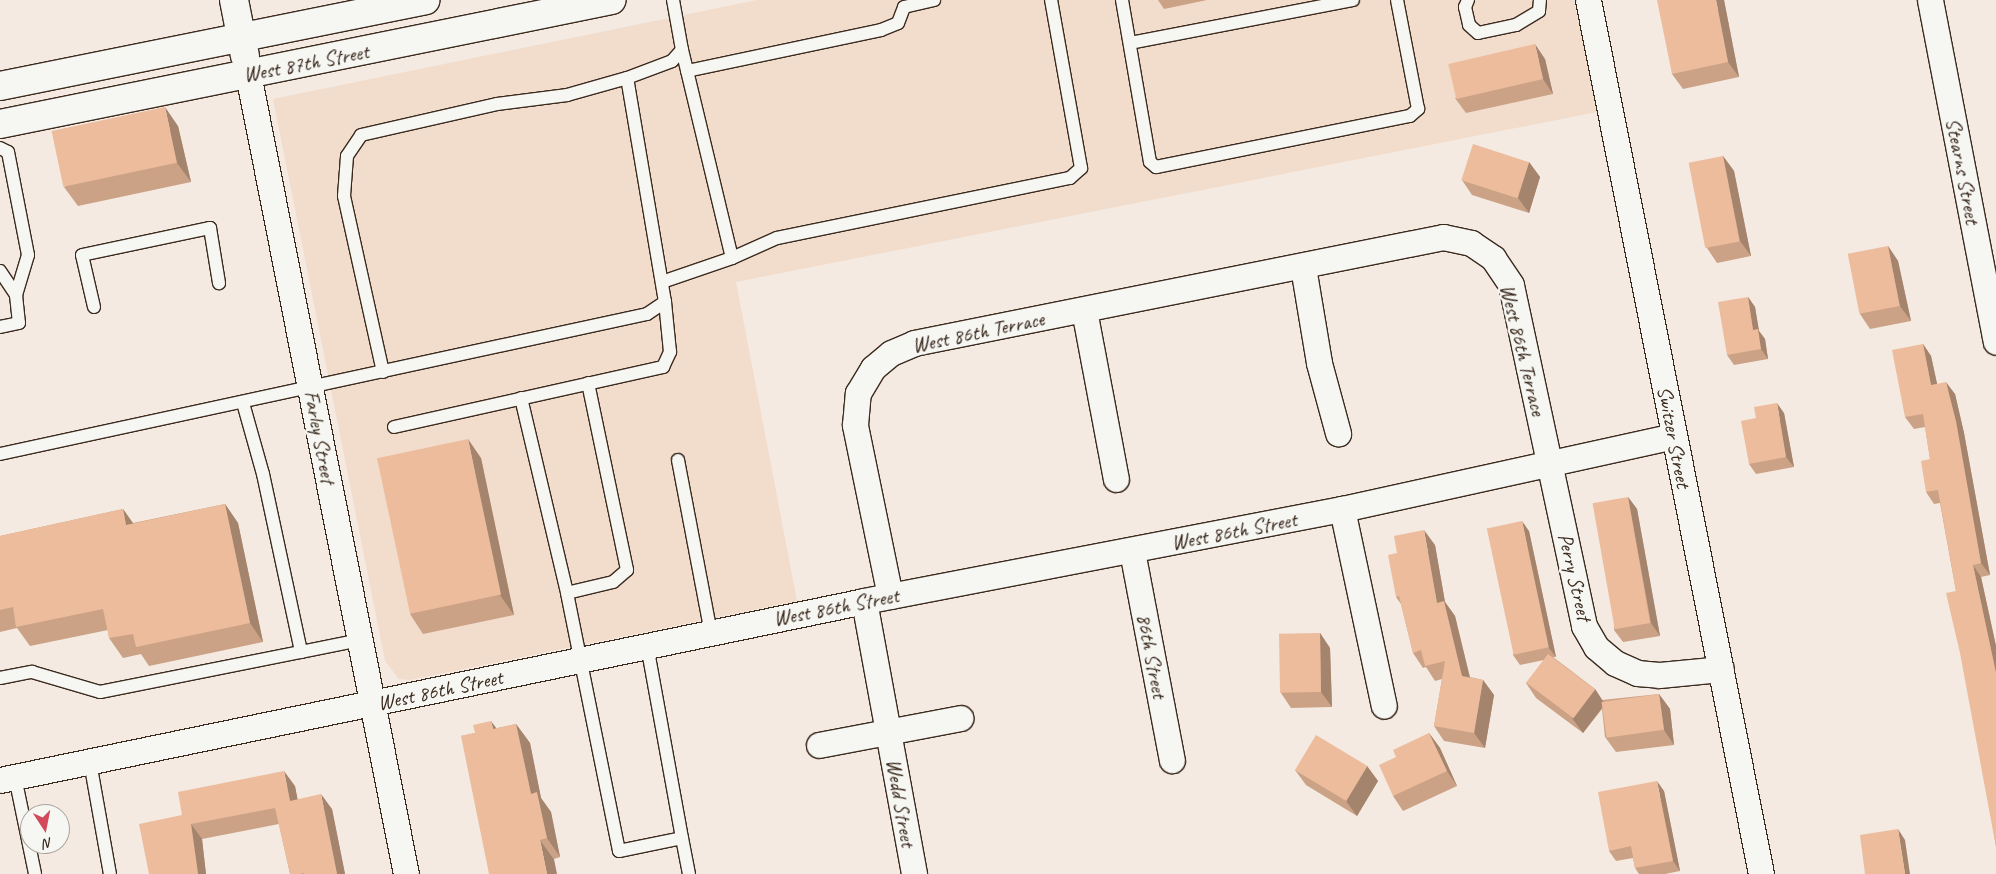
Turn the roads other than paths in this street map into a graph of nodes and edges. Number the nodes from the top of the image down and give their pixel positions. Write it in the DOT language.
graph roads {
  1 [pos="234,0"];
  2 [pos="425,0"];
  3 [pos="612,0"];
  4 [pos="673,0"];
  5 [pos="934,0"];
  6 [pos="1051,0"];
  7 [pos="1122,0"];
  8 [pos="1353,0"];
  9 [pos="1397,0"];
  10 [pos="1468,0"];
  11 [pos="1540,0"];
  12 [pos="1588,0"];
  13 [pos="1930,0"];
  14 [pos="902,4"];
  15 [pos="241,38"];
  16 [pos="1130,43"];
  17 [pos="682,50"];
  18 [pos="687,71"];
  19 [pos="248,74"];
  20 [pos="627,78"];
  21 [pos="0,86"];
  22 [pos="0,124"];
  23 [pos="0,148"];
  24 [pos="732,258"];
  25 [pos="1303,267"];
  26 [pos="0,271"];
  27 [pos="662,282"];
  28 [pos="219,284"];
  29 [pos="16,295"];
  30 [pos="665,302"];
  31 [pos="94,308"];
  32 [pos="1084,310"];
  33 [pos="0,327"];
  34 [pos="1996,342"];
  35 [pos="383,372"];
  36 [pos="588,384"];
  37 [pos="310,388"];
  38 [pos="521,398"];
  39 [pos="243,403"];
  40 [pos="394,427"];
  41 [pos="1338,433"];
  42 [pos="1673,436"];
  43 [pos="0,454"];
  44 [pos="678,460"];
  45 [pos="1550,463"];
  46 [pos="1116,479"];
  47 [pos="1342,509"];
  48 [pos="1132,552"];
  49 [pos="566,593"];
  50 [pos="890,596"];
  51 [pos="864,601"];
  52 [pos="712,633"];
  53 [pos="360,640"];
  54 [pos="647,646"];
  55 [pos="301,652"];
  56 [pos="580,661"];
  57 [pos="1721,669"];
  58 [pos="0,678"];
  59 [pos="373,704"];
  60 [pos="1384,706"];
  61 [pos="960,718"];
  62 [pos="888,732"];
  63 [pos="819,745"];
  64 [pos="1172,760"];
  65 [pos="90,762"];
  66 [pos="8,779"];
  67 [pos="682,838"];
  68 [pos="35,874"];
  69 [pos="110,874"];
  70 [pos="406,874"];
  71 [pos="689,874"];
  72 [pos="914,874"];
  73 [pos="1761,874"];
  1 -- 15 [label="main road, Farley Street"];
  2 -- 15 [label="main road, West 87th Street"];
  3 -- 19 [label="main road, West 87th Street"];
  4 -- 17 [label="lane"];
  5 -- 14 [label="lane"];
  6 -- 24 [label="lane"];
  7 -- 16 [label="lane"];
  8 -- 16 [label="lane"];
  9 -- 16 [label="lane"];
  10 -- 11 [label="lane"];
  12 -- 42 [label="street, Switzer Street"];
  13 -- 34 [label="street, Stearns Street"];
  14 -- 18 [label="lane"];
  15 -- 19 [label="main road, Farley Street"];
  15 -- 21 [label="main road, West 87th Street"];
  17 -- 18 [label="lane"];
  17 -- 20 [label="lane"];
  18 -- 24 [label="lane"];
  19 -- 22 [label="main road, West 87th Street"];
  19 -- 37 [label="street, Farley Street"];
  20 -- 27 [label="lane"];
  20 -- 35 [label="lane"];
  23 -- 29 [label="lane"];
  24 -- 27 [label="lane"];
  25 -- 32 [label="street, West 86th Terrace"];
  25 -- 41 [label="street"];
  25 -- 45 [label="street, West 86th Terrace"];
  26 -- 29 [label="lane"];
  27 -- 30 [label="lane"];
  28 -- 31 [label="lane"];
  29 -- 33 [label="lane"];
  30 -- 35 [label="lane"];
  30 -- 36 [label="lane"];
  32 -- 46 [label="street"];
  32 -- 50 [label="street, West 86th Terrace"];
  35 -- 37 [label="lane"];
  36 -- 38 [label="lane"];
  36 -- 49 [label="lane"];
  37 -- 39 [label="lane"];
  37 -- 53 [label="street, Farley Street"];
  38 -- 40 [label="lane"];
  38 -- 49 [label="lane"];
  39 -- 43 [label="lane"];
  39 -- 55 [label="lane"];
  42 -- 45 [label="street, West 86th Street"];
  42 -- 57 [label="street, Switzer Street"];
  44 -- 52 [label="lane"];
  45 -- 47 [label="street, West 86th Street"];
  45 -- 57 [label="street, Perry Street"];
  47 -- 48 [label="street, West 86th Street"];
  47 -- 60 [label="street"];
  48 -- 50 [label="street, West 86th Street"];
  48 -- 64 [label="street, 86th Street"];
  49 -- 56 [label="lane"];
  50 -- 51 [label="street, West 86th Street"];
  51 -- 52 [label="street, West 86th Street"];
  51 -- 62 [label="street, Wedd Street"];
  52 -- 54 [label="street, West 86th Street"];
  53 -- 55 [label="lane"];
  53 -- 59 [label="street, Farley Street"];
  54 -- 56 [label="street, West 86th Street"];
  54 -- 67 [label="lane"];
  55 -- 58 [label="lane"];
  56 -- 59 [label="street, West 86th Street"];
  56 -- 67 [label="lane"];
  57 -- 73 [label="street, Switzer Street"];
  59 -- 65 [label="street, West 86th Street"];
  59 -- 70 [label="street, Farley Street"];
  61 -- 62 [label="street, Wedd Street"];
  62 -- 63 [label="street, Wedd Street"];
  62 -- 72 [label="street, Wedd Street"];
  65 -- 66 [label="street, West 86th Street"];
  65 -- 69 [label="lane"];
  66 -- 68 [label="lane"];
  67 -- 71 [label="lane"];
}
